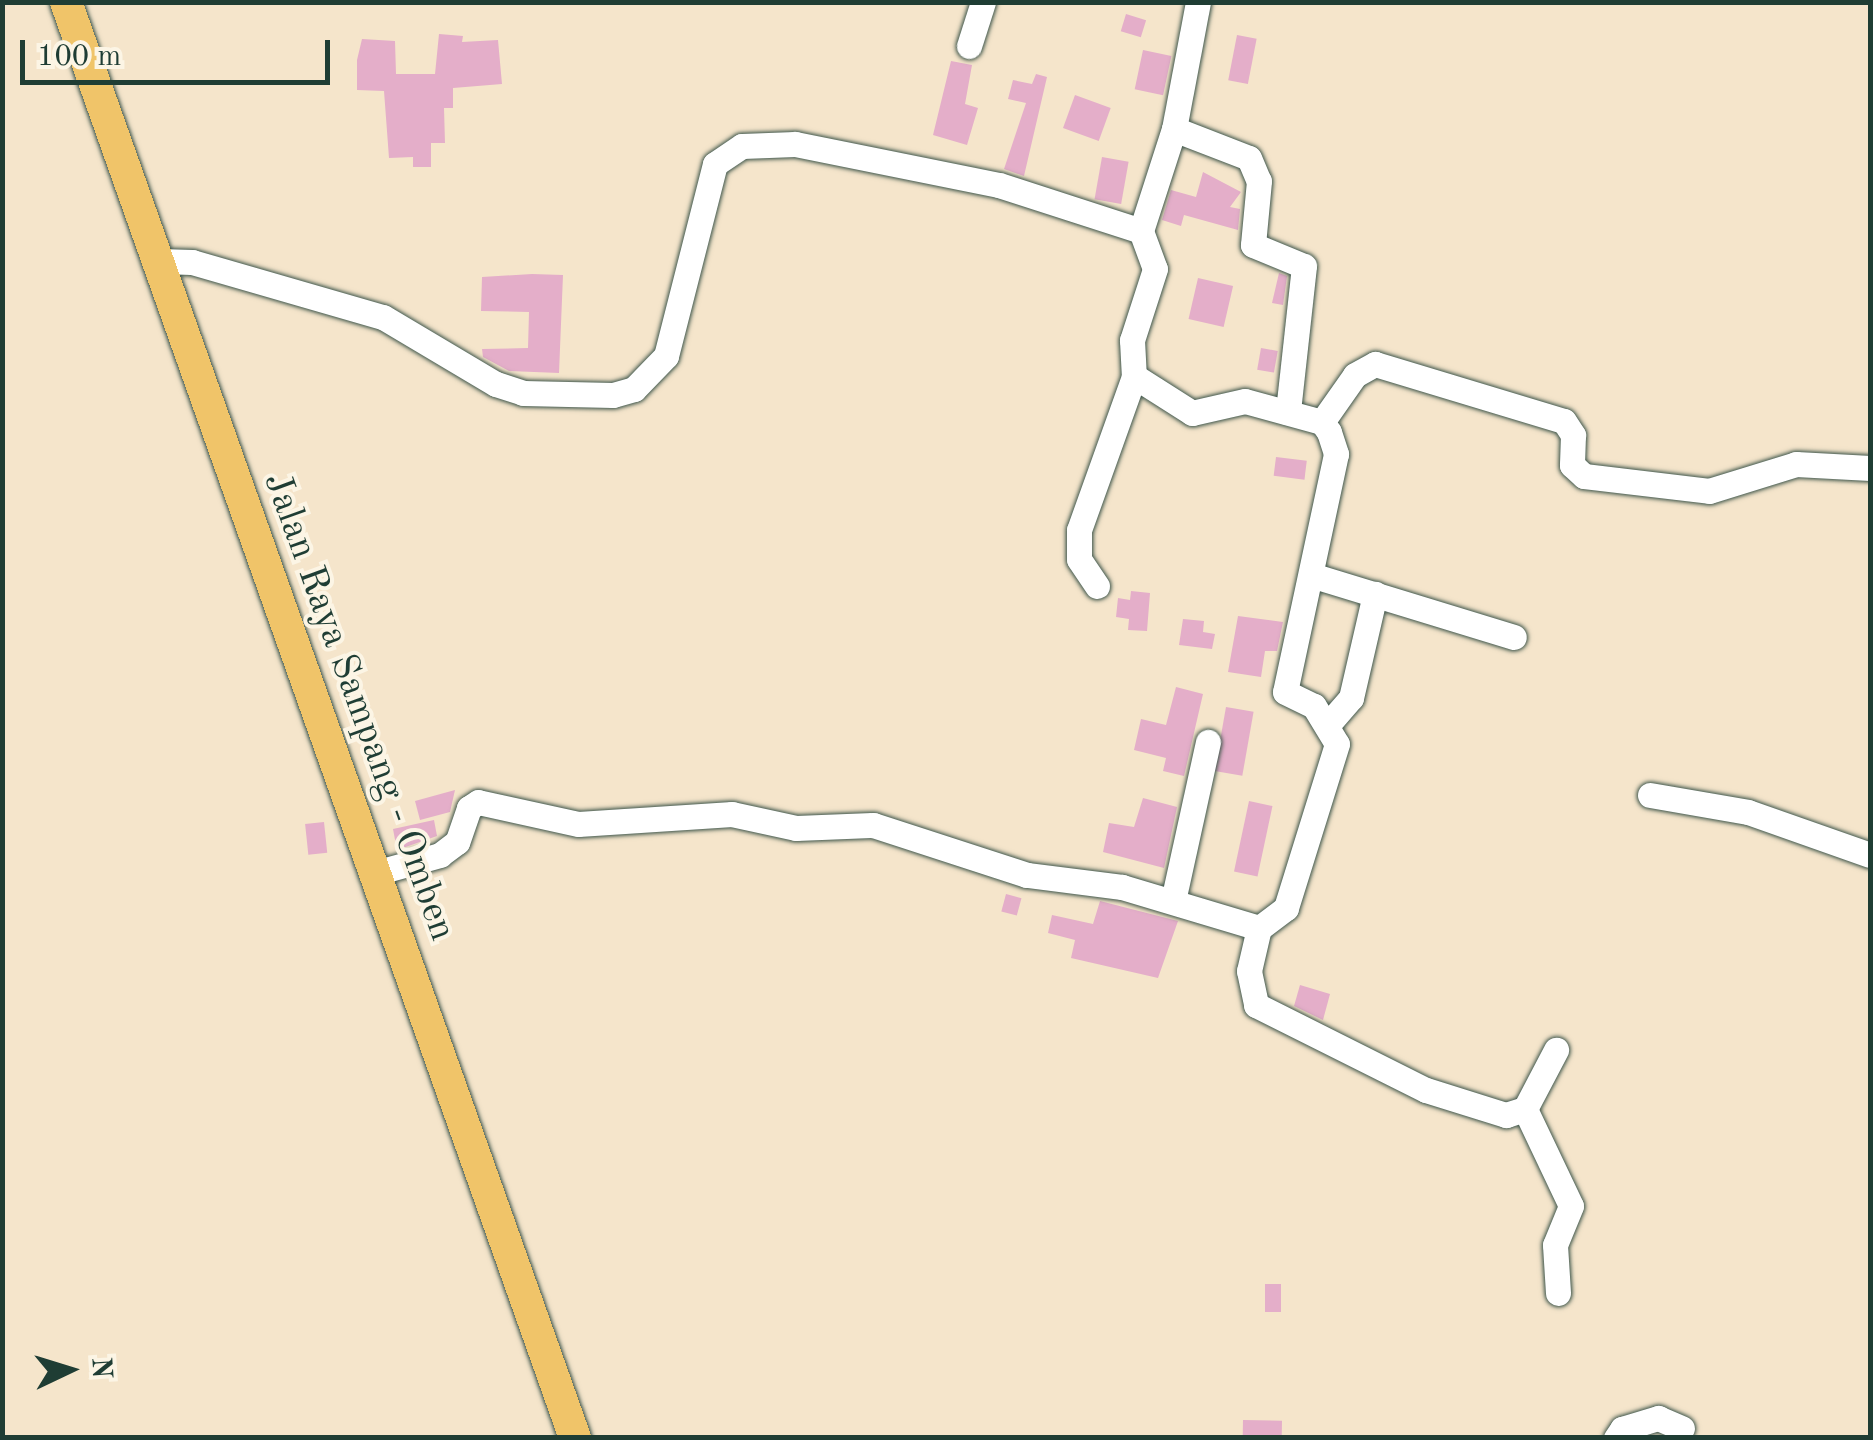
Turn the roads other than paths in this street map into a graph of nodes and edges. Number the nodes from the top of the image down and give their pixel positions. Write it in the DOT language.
graph roads {
  1 [pos="66,2"];
  2 [pos="982,2"];
  3 [pos="1198,2"];
  4 [pos="969,46"];
  5 [pos="1174,129"];
  6 [pos="1141,231"];
  7 [pos="160,261"];
  8 [pos="1134,376"];
  9 [pos="1288,412"];
  10 [pos="1322,422"];
  11 [pos="1870,468"];
  12 [pos="1311,575"];
  13 [pos="1096,586"];
  14 [pos="1375,594"];
  15 [pos="1514,637"];
  16 [pos="1330,722"];
  17 [pos="1208,742"];
  18 [pos="1650,795"];
  19 [pos="1870,855"];
  20 [pos="375,873"];
  21 [pos="1173,901"];
  22 [pos="1259,928"];
  23 [pos="1556,1050"];
  24 [pos="1525,1109"];
  25 [pos="1558,1293"];
  26 [pos="1682,1428"];
  27 [pos="575,1438"];
  28 [pos="1616,1438"];
  1 -- 7 [label="main road, Jalan Raya Sampang - Omben"];
  2 -- 4 [label="street"];
  3 -- 5 [label="street"];
  5 -- 6 [label="street"];
  5 -- 9 [label="street"];
  6 -- 7 [label="street"];
  6 -- 8 [label="street"];
  7 -- 20 [label="main road, Jalan Raya Sampang - Omben"];
  8 -- 9 [label="street"];
  8 -- 13 [label="street"];
  9 -- 10 [label="street"];
  10 -- 11 [label="street"];
  10 -- 12 [label="street"];
  12 -- 14 [label="street"];
  12 -- 16 [label="street"];
  14 -- 15 [label="street"];
  14 -- 16 [label="street"];
  16 -- 22 [label="street"];
  17 -- 21 [label="street"];
  18 -- 19 [label="street"];
  20 -- 21 [label="street"];
  20 -- 27 [label="main road, Jalan Raya Sampang - Omben"];
  21 -- 22 [label="street"];
  22 -- 24 [label="street"];
  23 -- 24 [label="street"];
  24 -- 25 [label="street"];
  26 -- 28 [label="street"];
}
